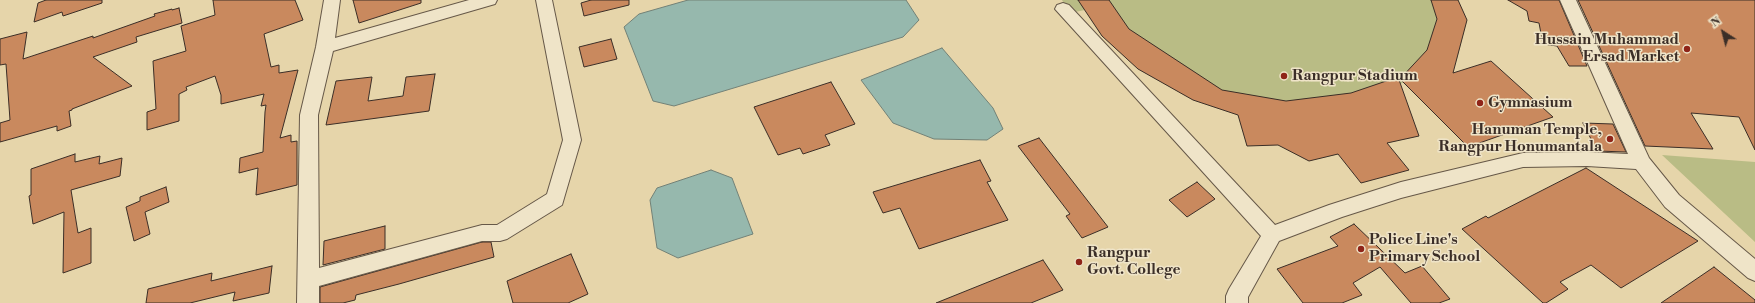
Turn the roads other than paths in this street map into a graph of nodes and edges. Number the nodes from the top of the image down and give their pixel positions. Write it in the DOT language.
graph roads {
  1 [pos="332,0"];
  2 [pos="489,0"];
  3 [pos="544,0"];
  4 [pos="1568,0"];
  5 [pos="1063,9"];
  6 [pos="325,47"];
  7 [pos="1641,162"];
  8 [pos="1272,235"];
  9 [pos="1755,272"];
  10 [pos="307,280"];
  11 [pos="308,303"];
  12 [pos="1237,303"];
  1 -- 6 [label="street"];
  2 -- 6 [label="street"];
  3 -- 10 [label="street"];
  4 -- 7 [label="street"];
  5 -- 8 [label="street"];
  6 -- 10 [label="street"];
  7 -- 8 [label="street"];
  7 -- 9 [label="street"];
  8 -- 12 [label="street"];
  10 -- 11 [label="street"];
}
